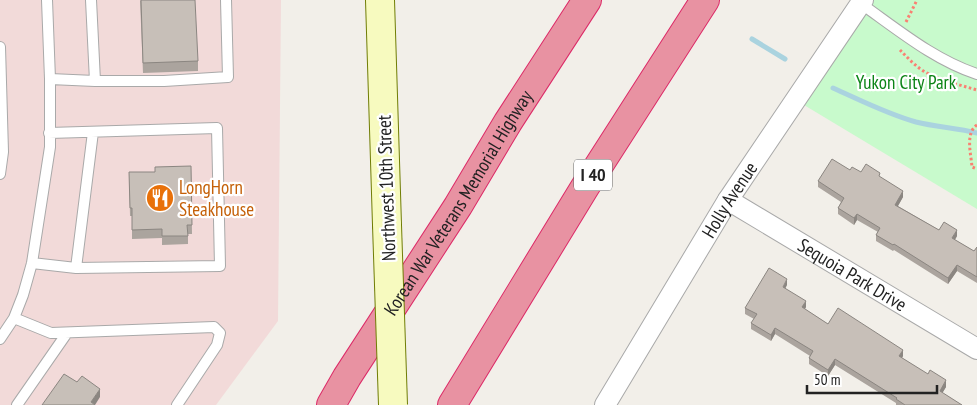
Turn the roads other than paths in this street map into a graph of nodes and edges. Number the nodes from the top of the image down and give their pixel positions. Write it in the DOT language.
graph roads {
  1 [pos="47,0"];
  2 [pos="91,0"];
  3 [pos="226,0"];
  4 [pos="380,0"];
  5 [pos="586,0"];
  6 [pos="705,0"];
  7 [pos="862,2"];
  8 [pos="0,47"];
  9 [pos="977,74"];
  10 [pos="50,79"];
  11 [pos="95,81"];
  12 [pos="93,132"];
  13 [pos="49,133"];
  14 [pos="0,174"];
  15 [pos="728,200"];
  16 [pos="32,263"];
  17 [pos="76,268"];
  18 [pos="14,318"];
  19 [pos="67,333"];
  20 [pos="0,339"];
  21 [pos="977,349"];
  22 [pos="347,377"];
  23 [pos="17,405"];
  24 [pos="177,405"];
  25 [pos="324,405"];
  26 [pos="330,405"];
  27 [pos="393,405"];
  28 [pos="452,405"];
  29 [pos="605,405"];
  1 -- 10 [label="lane"];
  2 -- 11 [label="lane"];
  3 -- 11 [label="lane"];
  4 -- 27 [label="main road, Northwest 10th Street, bridge"];
  5 -- 22 [label="highway, Korean War Veterans Memorial Highway"];
  6 -- 28 [label="highway, I 40"];
  7 -- 9 [label="lane"];
  7 -- 15 [label="street, Holly Avenue"];
  8 -- 14 [label="lane"];
  10 -- 11 [label="lane"];
  10 -- 13 [label="lane"];
  12 -- 13 [label="lane"];
  12 -- 17 [label="lane"];
  12 -- 17 [label="lane"];
  13 -- 16 [label="lane"];
  15 -- 21 [label="street, Sequoia Park Drive"];
  15 -- 29 [label="street, Holly Avenue"];
  16 -- 17 [label="lane"];
  16 -- 18 [label="lane"];
  18 -- 19 [label="lane"];
  18 -- 20 [label="lane"];
  19 -- 23 [label="lane"];
  19 -- 24 [label="lane"];
  22 -- 25 [label="highway"];
  22 -- 26 [label="highway, Korean War Veterans Memorial Highway"];
}
